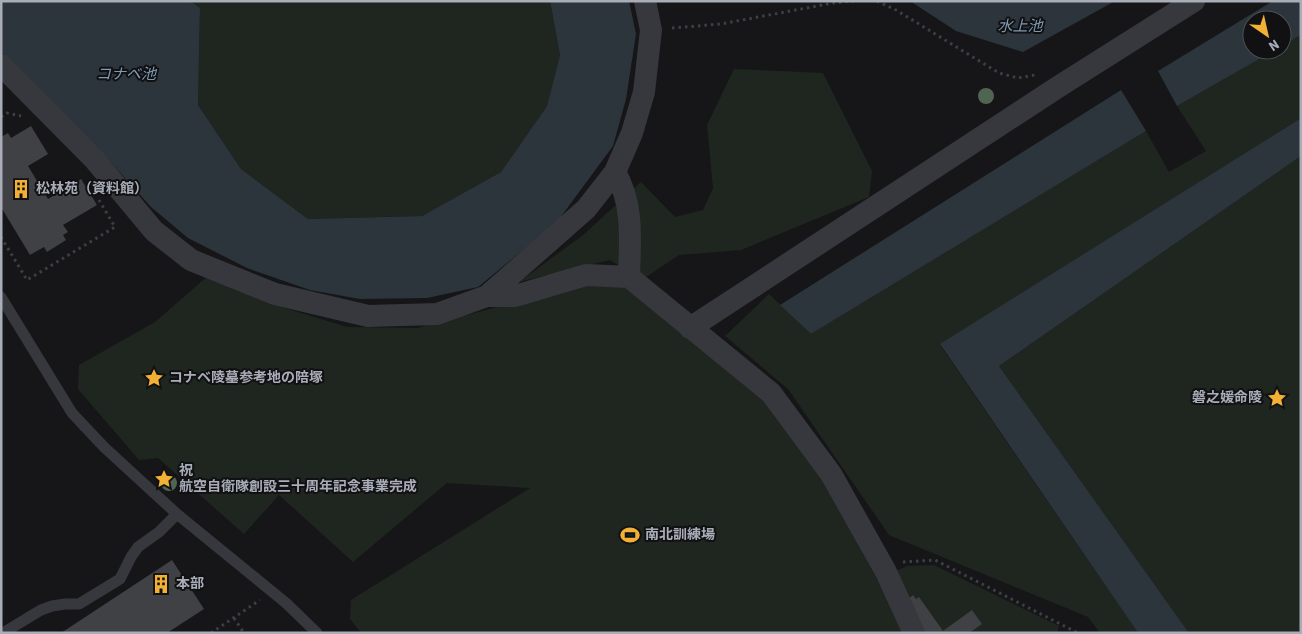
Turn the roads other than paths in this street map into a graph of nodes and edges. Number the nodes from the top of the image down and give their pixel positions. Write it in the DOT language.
graph roads {
  1 [pos="646,1"];
  2 [pos="1194,1"];
  3 [pos="1,65"];
  4 [pos="615,172"];
  5 [pos="629,277"];
  6 [pos="487,296"];
  7 [pos="1,297"];
  8 [pos="690,328"];
  9 [pos="177,514"];
  10 [pos="3,633"];
  11 [pos="317,633"];
  12 [pos="914,633"];
  1 -- 4 [label="street"];
  2 -- 8 [label="street"];
  3 -- 6 [label="street"];
  4 -- 5 [label="street"];
  4 -- 6 [label="street"];
  5 -- 6 [label="street"];
  5 -- 8 [label="street"];
  7 -- 9 [label="lane"];
  8 -- 12 [label="street"];
  9 -- 10 [label="lane"];
  9 -- 11 [label="lane"];
}
